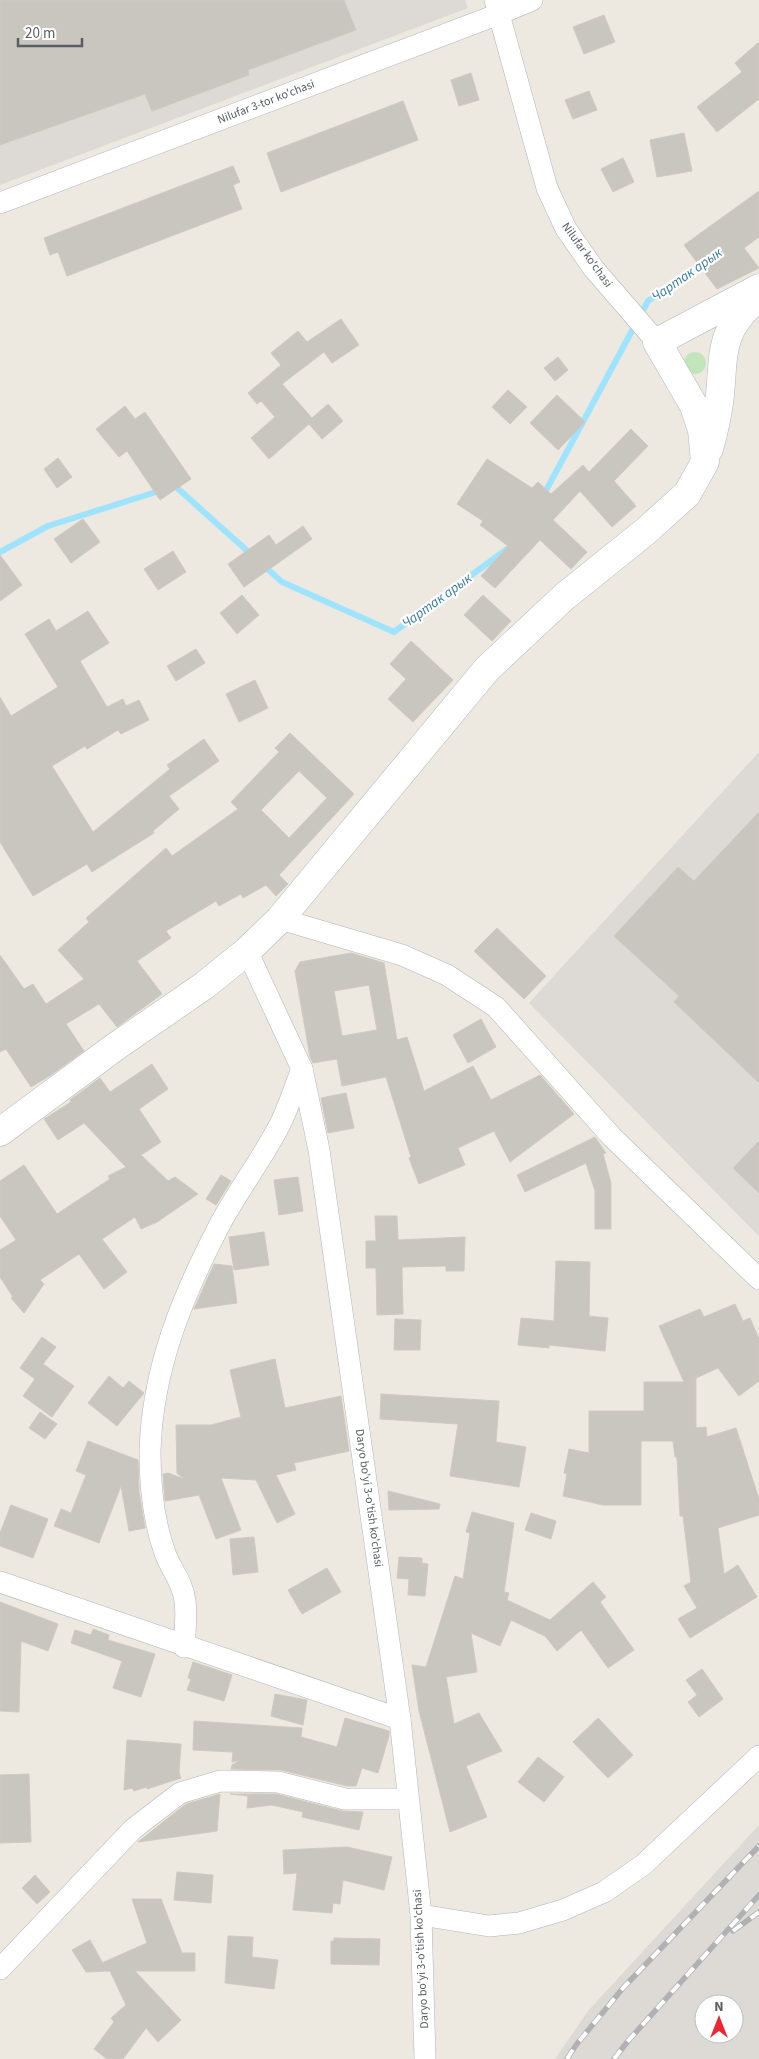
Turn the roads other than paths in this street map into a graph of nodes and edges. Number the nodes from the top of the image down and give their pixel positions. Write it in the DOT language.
graph roads {
  1 [pos="532,0"];
  2 [pos="497,7"];
  3 [pos="0,203"];
  4 [pos="759,288"];
  5 [pos="759,297"];
  6 [pos="657,342"];
  7 [pos="705,462"];
  8 [pos="280,919"];
  9 [pos="247,951"];
  10 [pos="302,1069"];
  11 [pos="0,1132"];
  12 [pos="759,1279"];
  13 [pos="0,1582"];
  14 [pos="184,1647"];
  15 [pos="400,1719"];
  16 [pos="759,1756"];
  17 [pos="408,1799"];
  18 [pos="421,1915"];
  19 [pos="0,1969"];
  20 [pos="425,2059"];
  1 -- 2 [label="street, Nilufar 3-tor ko'chasi"];
  2 -- 3 [label="street, Nilufar 3-tor ko'chasi"];
  2 -- 6 [label="street, Nilufar ko'chasi"];
  4 -- 6 [label="street"];
  5 -- 7 [label="street"];
  6 -- 7 [label="street, Nilufar ko'chasi"];
  7 -- 8 [label="street"];
  8 -- 9 [label="street"];
  8 -- 12 [label="street"];
  9 -- 10 [label="street, Daryo bo'yi 3-o'tish ko'chasi"];
  9 -- 11 [label="street"];
  10 -- 14 [label="street"];
  10 -- 15 [label="street, Daryo bo'yi 3-o'tish ko'chasi"];
  13 -- 14 [label="street"];
  14 -- 15 [label="street"];
  15 -- 17 [label="street, Daryo bo'yi 3-o'tish ko'chasi"];
  16 -- 18 [label="street"];
  17 -- 18 [label="street, Daryo bo'yi 3-o'tish ko'chasi"];
  17 -- 19 [label="street"];
  18 -- 20 [label="street, Daryo bo'yi 3-o'tish ko'chasi"];
}
